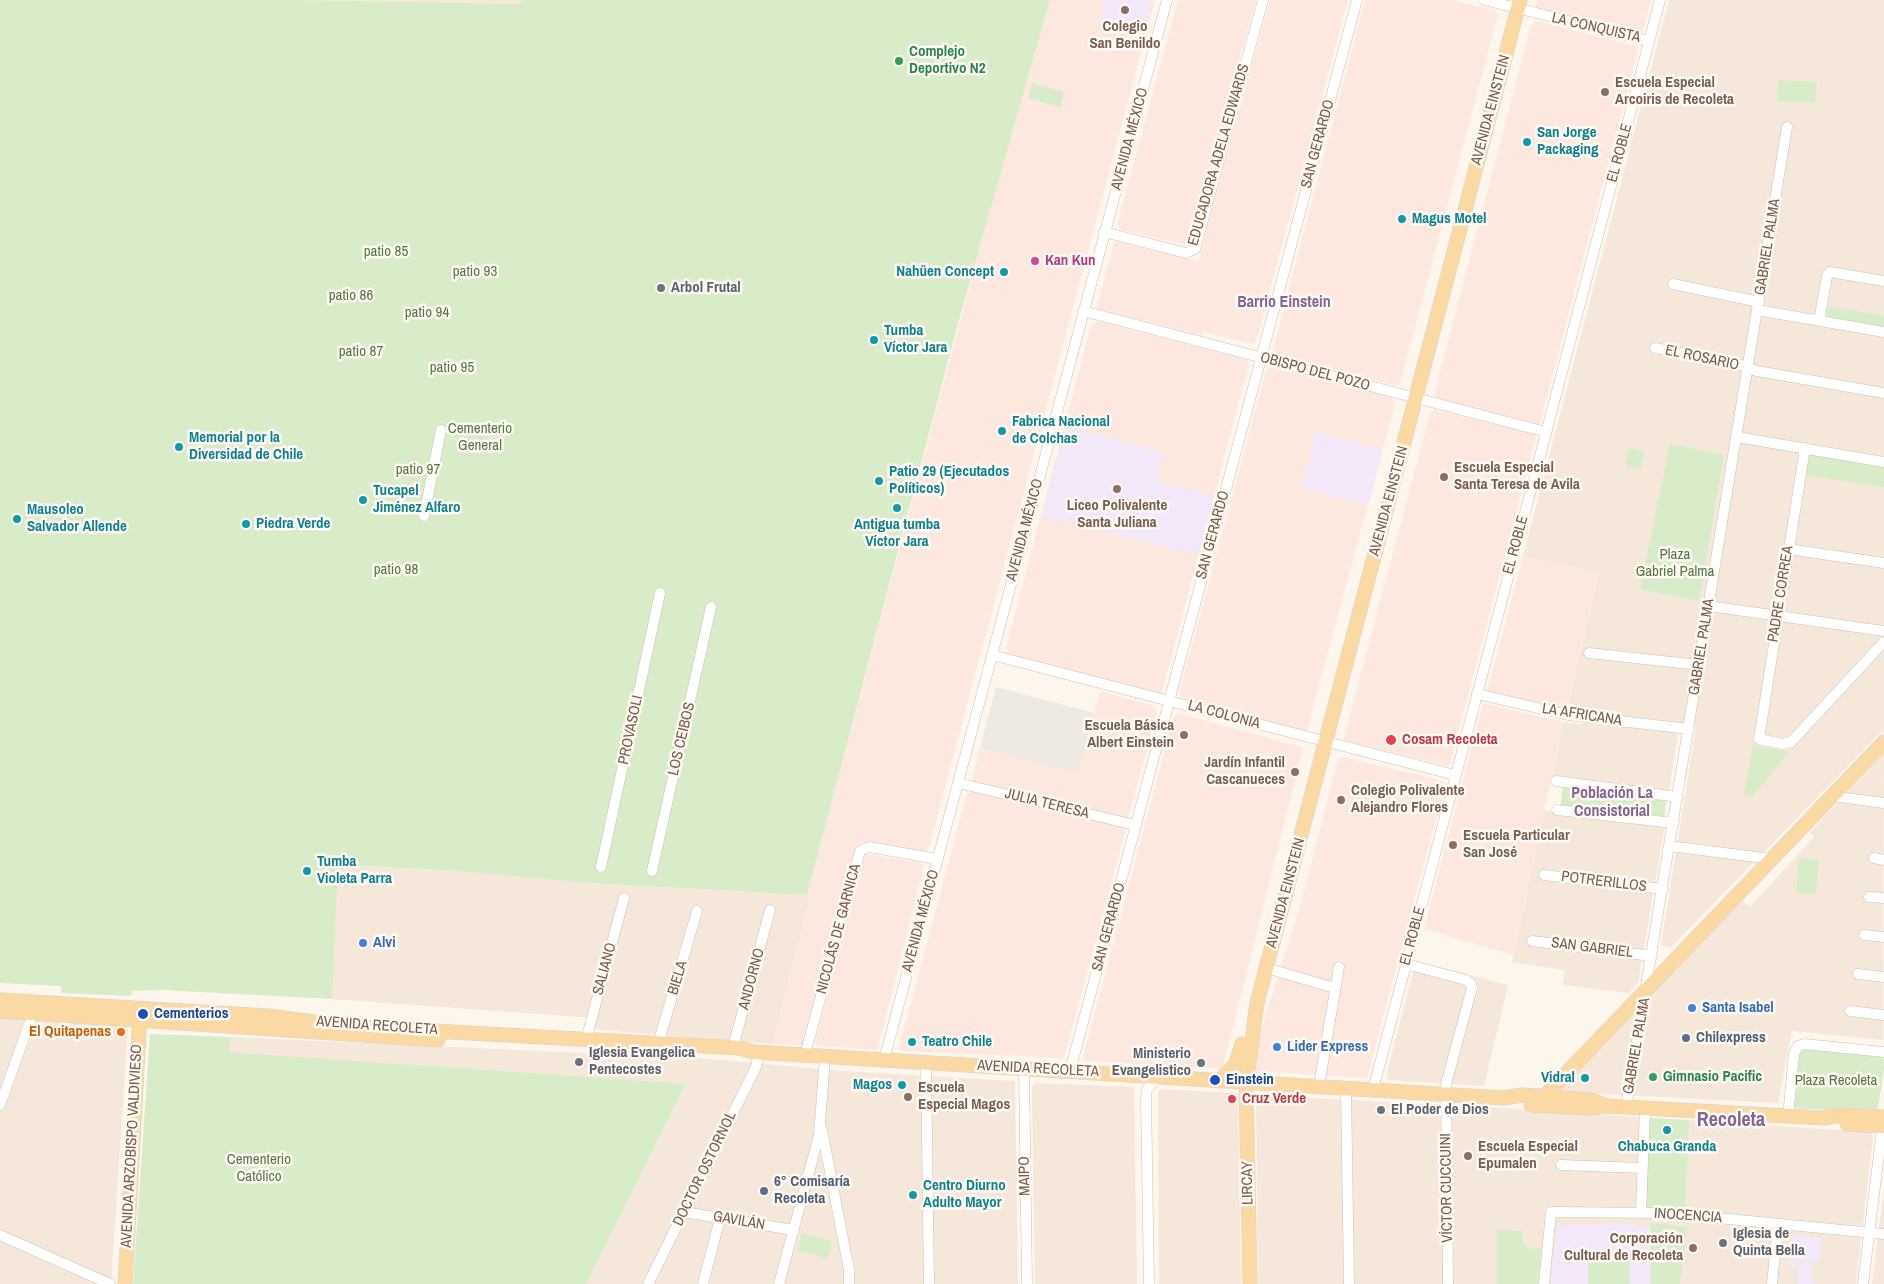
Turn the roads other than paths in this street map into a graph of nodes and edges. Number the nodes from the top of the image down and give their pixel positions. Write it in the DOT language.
graph roads {
  1 [pos="1167,0"];
  2 [pos="1263,0"];
  3 [pos="1357,0"];
  4 [pos="1484,0"];
  5 [pos="1660,0"];
  6 [pos="1519,4"];
  7 [pos="1649,41"];
  8 [pos="1787,127"];
  9 [pos="1104,232"];
  10 [pos="1884,281"];
  11 [pos="1673,284"];
  12 [pos="1758,306"];
  13 [pos="1084,311"];
  14 [pos="1819,320"];
  15 [pos="1884,332"];
  16 [pos="1655,348"];
  17 [pos="1261,357"];
  18 [pos="1748,368"];
  19 [pos="1884,392"];
  20 [pos="1416,398"];
  21 [pos="441,430"];
  22 [pos="1546,432"];
  23 [pos="1737,437"];
  24 [pos="1805,448"];
  25 [pos="1884,462"];
  26 [pos="424,516"];
  27 [pos="1788,548"];
  28 [pos="1884,563"];
  29 [pos="660,594"];
  30 [pos="1709,606"];
  31 [pos="711,607"];
  32 [pos="1778,616"];
  33 [pos="1884,631"];
  34 [pos="1884,642"];
  35 [pos="1589,653"];
  36 [pos="992,655"];
  37 [pos="1700,666"];
  38 [pos="1477,694"];
  39 [pos="1168,700"];
  40 [pos="1689,728"];
  41 [pos="1326,742"];
  42 [pos="1884,742"];
  43 [pos="1456,775"];
  44 [pos="1556,781"];
  45 [pos="958,783"];
  46 [pos="1832,796"];
  47 [pos="1678,797"];
  48 [pos="1884,803"];
  49 [pos="1557,810"];
  50 [pos="1674,823"];
  51 [pos="1135,825"];
  52 [pos="1670,846"];
  53 [pos="1771,858"];
  54 [pos="937,859"];
  55 [pos="601,866"];
  56 [pos="652,871"];
  57 [pos="1544,875"];
  58 [pos="1663,890"];
  59 [pos="1869,897"];
  60 [pos="624,898"];
  61 [pos="1884,898"];
  62 [pos="770,910"];
  63 [pos="697,912"];
  64 [pos="1864,935"];
  65 [pos="1884,937"];
  66 [pos="1532,941"];
  67 [pos="1652,956"];
  68 [pos="1406,964"];
  69 [pos="1266,968"];
  70 [pos="1339,968"];
  71 [pos="1858,974"];
  72 [pos="1884,977"];
  73 [pos="1647,987"];
  74 [pos="1335,988"];
  75 [pos="0,1000"];
  76 [pos="1257,1003"];
  77 [pos="0,1010"];
  78 [pos="1850,1011"];
  79 [pos="33,1012"];
  80 [pos="140,1014"];
  81 [pos="1884,1015"];
  82 [pos="586,1040"];
  83 [pos="658,1044"];
  84 [pos="1242,1044"];
  85 [pos="733,1047"];
  86 [pos="756,1052"];
  87 [pos="1884,1052"];
  88 [pos="805,1055"];
  89 [pos="825,1057"];
  90 [pos="884,1060"];
  91 [pos="926,1063"];
  92 [pos="1024,1068"];
  93 [pos="1070,1071"];
  94 [pos="1133,1075"];
  95 [pos="1158,1077"];
  96 [pos="4,1081"];
  97 [pos="1219,1081"];
  98 [pos="1246,1082"];
  99 [pos="1318,1086"];
  100 [pos="1346,1088"];
  101 [pos="1372,1090"];
  102 [pos="1445,1094"];
  103 [pos="1146,1097"];
  104 [pos="1539,1101"];
  105 [pos="0,1105"];
  106 [pos="1626,1107"];
  107 [pos="1645,1108"];
  108 [pos="1788,1116"];
  109 [pos="1884,1120"];
  110 [pos="820,1124"];
  111 [pos="812,1163"];
  112 [pos="828,1164"];
  113 [pos="1561,1165"];
  114 [pos="1642,1168"];
  115 [pos="684,1212"];
  116 [pos="1641,1213"];
  117 [pos="720,1218"];
  118 [pos="1778,1224"];
  119 [pos="794,1230"];
  120 [pos="1870,1233"];
  121 [pos="1884,1234"];
  122 [pos="0,1235"];
  123 [pos="110,1284"];
  124 [pos="125,1284"];
  125 [pos="648,1284"];
  126 [pos="702,1284"];
  127 [pos="779,1284"];
  128 [pos="850,1284"];
  129 [pos="929,1284"];
  130 [pos="1027,1284"];
  131 [pos="1149,1284"];
  132 [pos="1250,1284"];
  133 [pos="1348,1284"];
  134 [pos="1448,1284"];
  135 [pos="1544,1284"];
  136 [pos="1772,1284"];
  137 [pos="1863,1284"];
  1 -- 9 [label="street, AVENIDA MÉXICO"];
  2 -- 9 [label="street, EDUCADORA ADELA EDWARDS"];
  3 -- 17 [label="street, SAN GERARDO"];
  4 -- 6 [label="street, LA CONQUISTA"];
  5 -- 7 [label="street, EL ROBLE"];
  6 -- 7 [label="street, LA CONQUISTA"];
  6 -- 20 [label="main road, AVENIDA EINSTEIN"];
  7 -- 22 [label="street, EL ROBLE"];
  8 -- 12 [label="street, GABRIEL PALMA"];
  9 -- 13 [label="street, AVENIDA MÉXICO"];
  10 -- 14 [label="street"];
  11 -- 12 [label="street"];
  12 -- 14 [label="street"];
  12 -- 18 [label="street, GABRIEL PALMA"];
  13 -- 17 [label="street, OBISPO DEL POZO"];
  13 -- 36 [label="street, AVENIDA MÉXICO"];
  14 -- 15 [label="street"];
  16 -- 18 [label="street, EL ROSARIO"];
  17 -- 20 [label="street, OBISPO DEL POZO"];
  17 -- 39 [label="street, SAN GERARDO"];
  18 -- 19 [label="street, EL ROSARIO"];
  18 -- 23 [label="street, GABRIEL PALMA"];
  20 -- 22 [label="street, OBISPO DEL POZO"];
  20 -- 41 [label="main road, AVENIDA EINSTEIN"];
  21 -- 26 [label="street"];
  22 -- 38 [label="street, EL ROBLE"];
  23 -- 24 [label="street"];
  23 -- 30 [label="street, GABRIEL PALMA"];
  24 -- 25 [label="street"];
  24 -- 27 [label="street, PADRE CORREA"];
  27 -- 28 [label="street"];
  27 -- 32 [label="street, PADRE CORREA"];
  29 -- 55 [label="street, PROVASOLI"];
  30 -- 32 [label="street"];
  30 -- 37 [label="street, GABRIEL PALMA"];
  31 -- 56 [label="street, LOS CEIBOS"];
  32 -- 33 [label="street"];
  32 -- 34 [label="street, PADRE CORREA"];
  35 -- 37 [label="street"];
  36 -- 39 [label="street, LA COLONIA"];
  36 -- 45 [label="street, AVENIDA MÉXICO"];
  37 -- 40 [label="street, GABRIEL PALMA"];
  38 -- 40 [label="street, LA AFRICANA"];
  38 -- 43 [label="street, EL ROBLE"];
  39 -- 41 [label="street, LA COLONIA"];
  39 -- 51 [label="street, SAN GERARDO"];
  40 -- 47 [label="street, GABRIEL PALMA"];
  41 -- 43 [label="street, LA COLONIA"];
  41 -- 69 [label="main road, AVENIDA EINSTEIN"];
  42 -- 46 [label="main road"];
  43 -- 68 [label="street, EL ROBLE"];
  44 -- 47 [label="street"];
  45 -- 51 [label="street, JULIA TERESA"];
  45 -- 54 [label="street, AVENIDA MÉXICO"];
  46 -- 48 [label="street"];
  46 -- 53 [label="main road"];
  47 -- 50 [label="street, GABRIEL PALMA"];
  49 -- 50 [label="street"];
  50 -- 52 [label="street, GABRIEL PALMA"];
  51 -- 93 [label="street, SAN GERARDO"];
  52 -- 53 [label="street"];
  52 -- 58 [label="street, GABRIEL PALMA"];
  53 -- 73 [label="main road"];
  54 -- 88 [label="street, NICOLÁS DE GARNICA"];
  54 -- 90 [label="street, AVENIDA MÉXICO"];
  57 -- 58 [label="street, POTRERILLOS"];
  58 -- 67 [label="street, GABRIEL PALMA"];
  59 -- 61 [label="street"];
  60 -- 82 [label="street, SALIANO"];
  62 -- 85 [label="street, ANDORNO"];
  63 -- 83 [label="street, BIELA"];
  64 -- 65 [label="street"];
  66 -- 67 [label="street, SAN GABRIEL"];
  67 -- 73 [label="street, GABRIEL PALMA"];
  68 -- 101 [label="street, EL ROBLE"];
  68 -- 102 [label="street, VÍCTOR CUCCUINI"];
  69 -- 74 [label="street"];
  69 -- 76 [label="main road, AVENIDA EINSTEIN"];
  70 -- 74 [label="street"];
  71 -- 72 [label="street"];
  73 -- 104 [label="main road"];
  73 -- 106 [label="street, GABRIEL PALMA"];
  74 -- 99 [label="street"];
  75 -- 80 [label="main road, AVENIDA RECOLETA"];
  76 -- 84 [label="main road, AVENIDA EINSTEIN"];
  76 -- 98 [label="main road, AVENIDA EINSTEIN"];
  77 -- 79 [label="main road, AVENIDA RECOLETA"];
  78 -- 81 [label="street"];
  79 -- 80 [label="main road, AVENIDA RECOLETA"];
  79 -- 96 [label="street"];
  80 -- 82 [label="main road, AVENIDA RECOLETA"];
  80 -- 86 [label="main road, AVENIDA RECOLETA"];
  80 -- 124 [label="main road, AVENIDA ARZOBISPO VALDIVIESO"];
  82 -- 83 [label="main road, AVENIDA RECOLETA"];
  83 -- 85 [label="main road, AVENIDA RECOLETA"];
  84 -- 97 [label="main road"];
  84 -- 98 [label="main road, AVENIDA EINSTEIN"];
  85 -- 86 [label="main road, AVENIDA RECOLETA"];
  86 -- 88 [label="main road, AVENIDA RECOLETA"];
  86 -- 115 [label="street, DOCTOR OSTORNOL"];
  87 -- 108 [label="street"];
  88 -- 89 [label="main road, AVENIDA RECOLETA"];
  89 -- 90 [label="main road, AVENIDA RECOLETA"];
  89 -- 110 [label="street"];
  90 -- 91 [label="main road, AVENIDA RECOLETA"];
  91 -- 92 [label="main road, AVENIDA RECOLETA"];
  91 -- 129 [label="street"];
  92 -- 93 [label="main road, AVENIDA RECOLETA"];
  92 -- 130 [label="street, MAIPO"];
  93 -- 94 [label="main road, AVENIDA RECOLETA"];
  94 -- 95 [label="main road, AVENIDA RECOLETA"];
  94 -- 103 [label="street"];
  95 -- 97 [label="main road, AVENIDA RECOLETA"];
  95 -- 103 [label="street"];
  96 -- 105 [label="street"];
  97 -- 98 [label="main road, AVENIDA RECOLETA"];
  98 -- 99 [label="main road, AVENIDA RECOLETA"];
  98 -- 132 [label="main road, LIRCAY"];
  99 -- 100 [label="main road, AVENIDA RECOLETA"];
  100 -- 101 [label="main road, AVENIDA RECOLETA"];
  100 -- 133 [label="street"];
  101 -- 102 [label="main road, AVENIDA RECOLETA"];
  102 -- 104 [label="main road, AVENIDA RECOLETA"];
  102 -- 134 [label="street, VÍCTOR CUCCUINI"];
  103 -- 131 [label="street"];
  104 -- 106 [label="main road, AVENIDA RECOLETA"];
  106 -- 107 [label="main road, AVENIDA RECOLETA"];
  107 -- 108 [label="main road, AVENIDA RECOLETA"];
  107 -- 114 [label="street"];
  108 -- 109 [label="main road, AVENIDA RECOLETA"];
  109 -- 120 [label="street"];
  110 -- 111 [label="street"];
  110 -- 112 [label="street"];
  111 -- 112 [label="street"];
  111 -- 119 [label="street"];
  112 -- 128 [label="street"];
  113 -- 114 [label="street"];
  114 -- 116 [label="street"];
  115 -- 117 [label="street, GAVILÁN"];
  115 -- 125 [label="street, DOCTOR OSTORNOL"];
  116 -- 118 [label="street, INOCENCIA"];
  116 -- 135 [label="street, INOCENCIA"];
  117 -- 119 [label="street, GAVILÁN"];
  117 -- 126 [label="street"];
  118 -- 120 [label="street, INOCENCIA"];
  118 -- 136 [label="street"];
  119 -- 127 [label="street"];
  120 -- 121 [label="street, INOCENCIA"];
  120 -- 137 [label="street"];
  122 -- 123 [label="street"];
}
